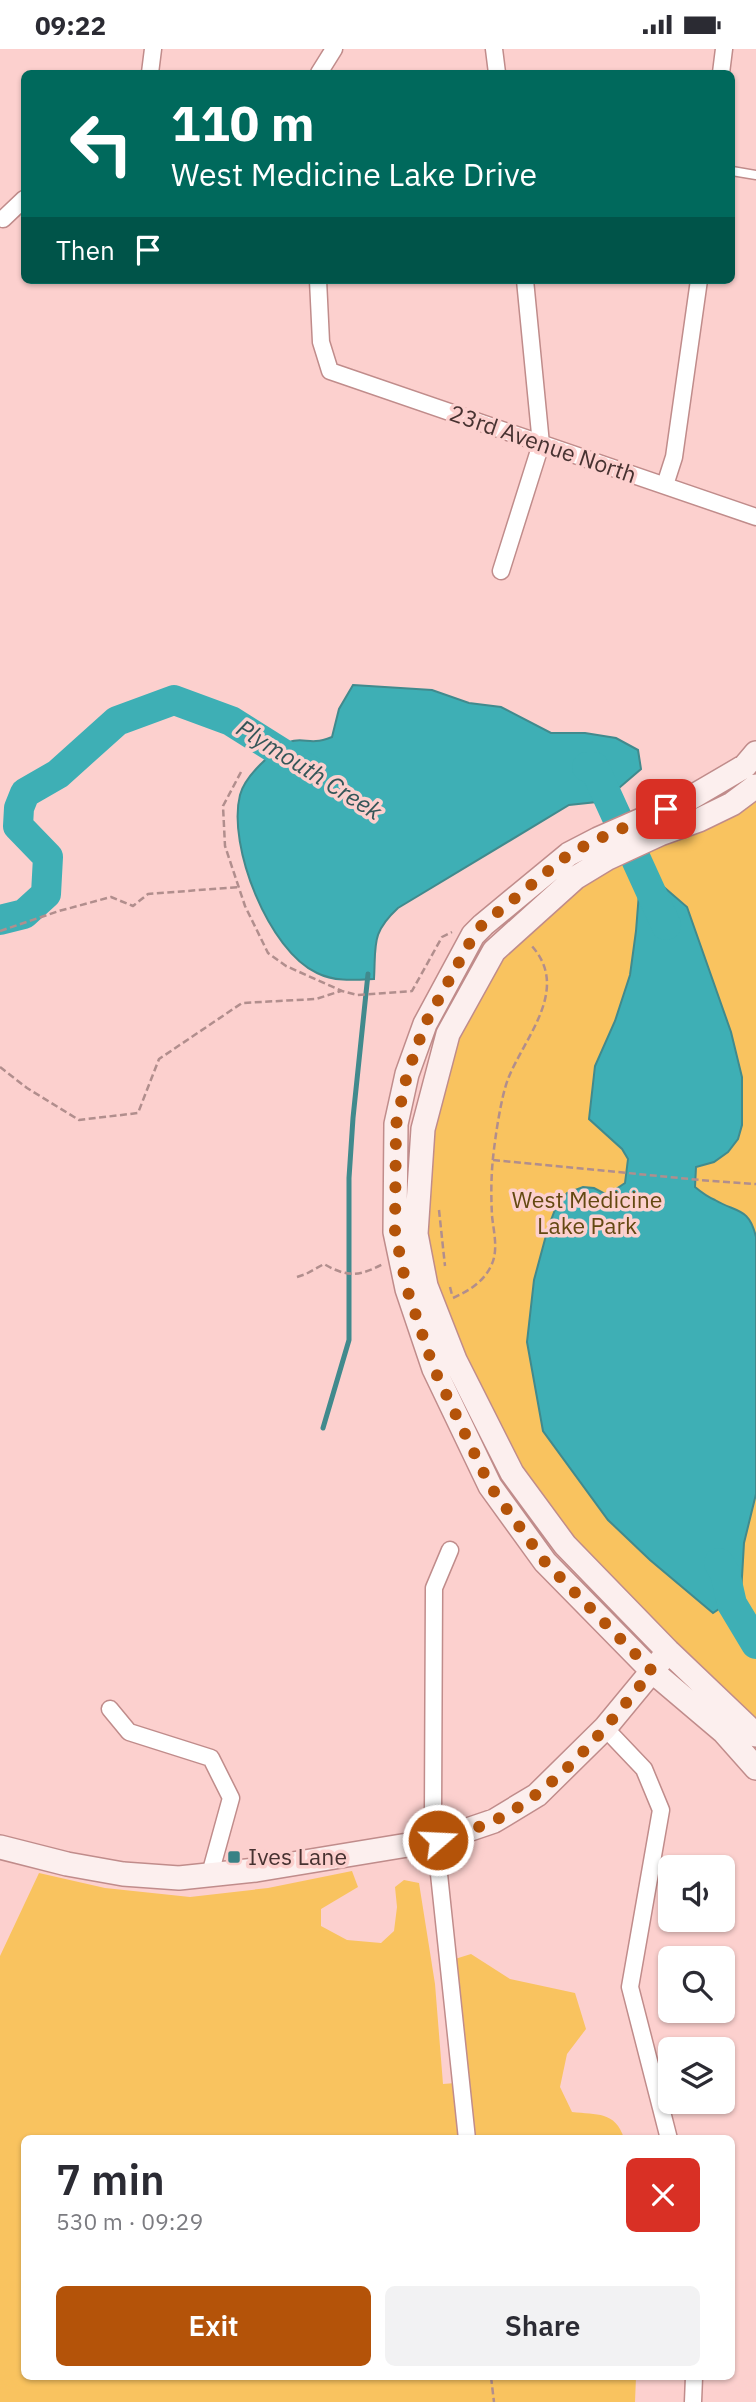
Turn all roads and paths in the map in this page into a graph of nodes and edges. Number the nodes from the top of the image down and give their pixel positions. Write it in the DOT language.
graph roads {
  1 [pos="153,49"];
  2 [pos="334,49"];
  3 [pos="494,49"];
  4 [pos="724,49"];
  5 [pos="150,70"];
  6 [pos="321,70"];
  7 [pos="497,70"];
  8 [pos="721,70"];
  9 [pos="735,172"];
  10 [pos="756,175"];
  11 [pos="21,202"];
  12 [pos="3,219"];
  13 [pos="318,284"];
  14 [pos="525,284"];
  15 [pos="698,284"];
  16 [pos="541,444"];
  17 [pos="665,485"];
  18 [pos="756,517"];
  19 [pos="500,571"];
  20 [pos="756,753"];
  21 [pos="241,772"];
  22 [pos="756,786"];
  23 [pos="655,825"];
  24 [pos="603,849"];
  25 [pos="239,887"];
  26 [pos="0,930"];
  27 [pos="474,935"];
  28 [pos="525,939"];
  29 [pos="342,991"];
  30 [pos="0,1067"];
  31 [pos="493,1160"];
  32 [pos="756,1184"];
  33 [pos="439,1203"];
  34 [pos="400,1256"];
  35 [pos="444,1266"];
  36 [pos="297,1277"];
  37 [pos="450,1287"];
  38 [pos="450,1551"];
  39 [pos="668,1651"];
  40 [pos="652,1671"];
  41 [pos="110,1709"];
  42 [pos="606,1728"];
  43 [pos="756,1735"];
  44 [pos="756,1768"];
  45 [pos="438,1840"];
  46 [pos="0,1847"];
  47 [pos="210,1874"];
  48 [pos="467,2135"];
  49 [pos="668,2135"];
  50 [pos="491,2380"];
  51 [pos="694,2380"];
  52 [pos="494,2402"];
  53 [pos="693,2402"];
  1 -- 5 [label="street"];
  2 -- 6 [label="street"];
  3 -- 7 [label="street"];
  4 -- 8 [label="street"];
  9 -- 10 [label="lane"];
  11 -- 12 [label="street"];
  13 -- 16 [label="street, 23rd Avenue North"];
  14 -- 16 [label="street"];
  15 -- 17 [label="street"];
  16 -- 17 [label="street, 23rd Avenue North"];
  16 -- 19 [label="street"];
  17 -- 18 [label="street, 23rd Avenue North"];
  20 -- 23 [label="street"];
  21 -- 25 [label="path"];
  22 -- 23 [label="street"];
  23 -- 24 [label="street"];
  24 -- 27 [label="street"];
  24 -- 39 [label="street"];
  25 -- 26 [label="path"];
  25 -- 29 [label="path"];
  27 -- 29 [label="path"];
  27 -- 34 [label="street"];
  28 -- 31 [label="path"];
  29 -- 30 [label="path"];
  31 -- 32 [label="path"];
  31 -- 37 [label="path"];
  33 -- 35 [label="path"];
  34 -- 36 [label="path"];
  34 -- 40 [label="street"];
  38 -- 45 [label="street"];
  39 -- 40 [label="street"];
  39 -- 43 [label="street"];
  40 -- 42 [label="street"];
  40 -- 44 [label="street"];
  41 -- 47 [label="street"];
  42 -- 45 [label="street"];
  42 -- 49 [label="street"];
  45 -- 47 [label="street"];
  45 -- 48 [label="street"];
  46 -- 47 [label="street"];
  50 -- 52 [label="path"];
  51 -- 53 [label="street"];
}
